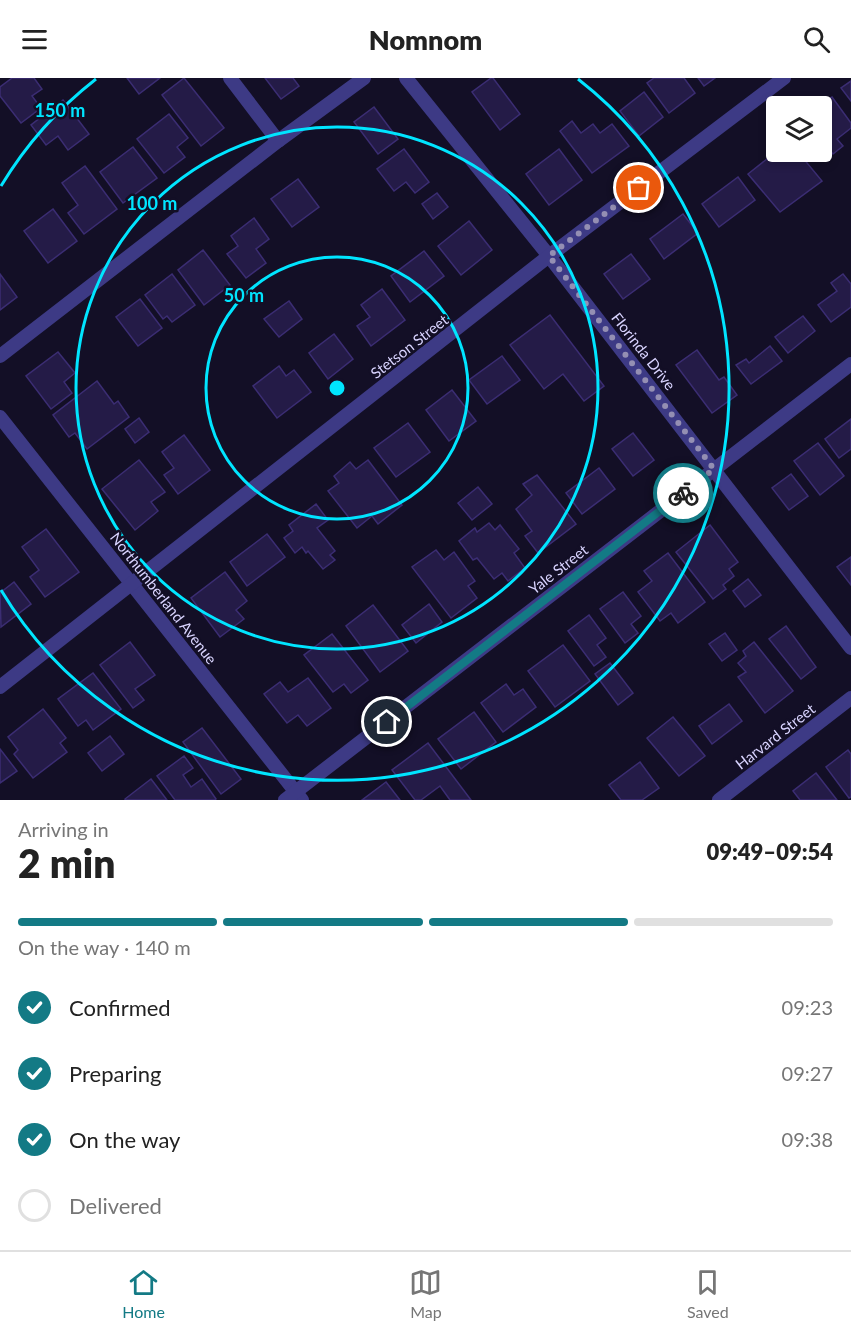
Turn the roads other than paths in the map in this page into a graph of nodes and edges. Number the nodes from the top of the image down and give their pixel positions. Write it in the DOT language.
graph roads {
  1 [pos="230,78"];
  2 [pos="364,78"];
  3 [pos="406,78"];
  4 [pos="784,78"];
  5 [pos="279,141"];
  6 [pos="549,256"];
  7 [pos="0,356"];
  8 [pos="851,364"];
  9 [pos="0,417"];
  10 [pos="714,469"];
  11 [pos="131,584"];
  12 [pos="851,648"];
  13 [pos="0,687"];
  14 [pos="851,698"];
  15 [pos="294,797"];
  16 [pos="719,800"];
  1 -- 5 [label="street"];
  2 -- 5 [label="street"];
  3 -- 6 [label="street, Florinda Drive"];
  4 -- 6 [label="street, Stetson Street"];
  5 -- 7 [label="street"];
  6 -- 10 [label="street, Florinda Drive"];
  6 -- 11 [label="street, Stetson Street"];
  8 -- 10 [label="street, Yale Street"];
  9 -- 11 [label="street, Northumberland Avenue"];
  10 -- 12 [label="street, Florinda Drive"];
  10 -- 15 [label="street, Yale Street"];
  11 -- 13 [label="street, Stetson Street"];
  11 -- 15 [label="street, Northumberland Avenue"];
  14 -- 16 [label="street, Harvard Street"];
}
